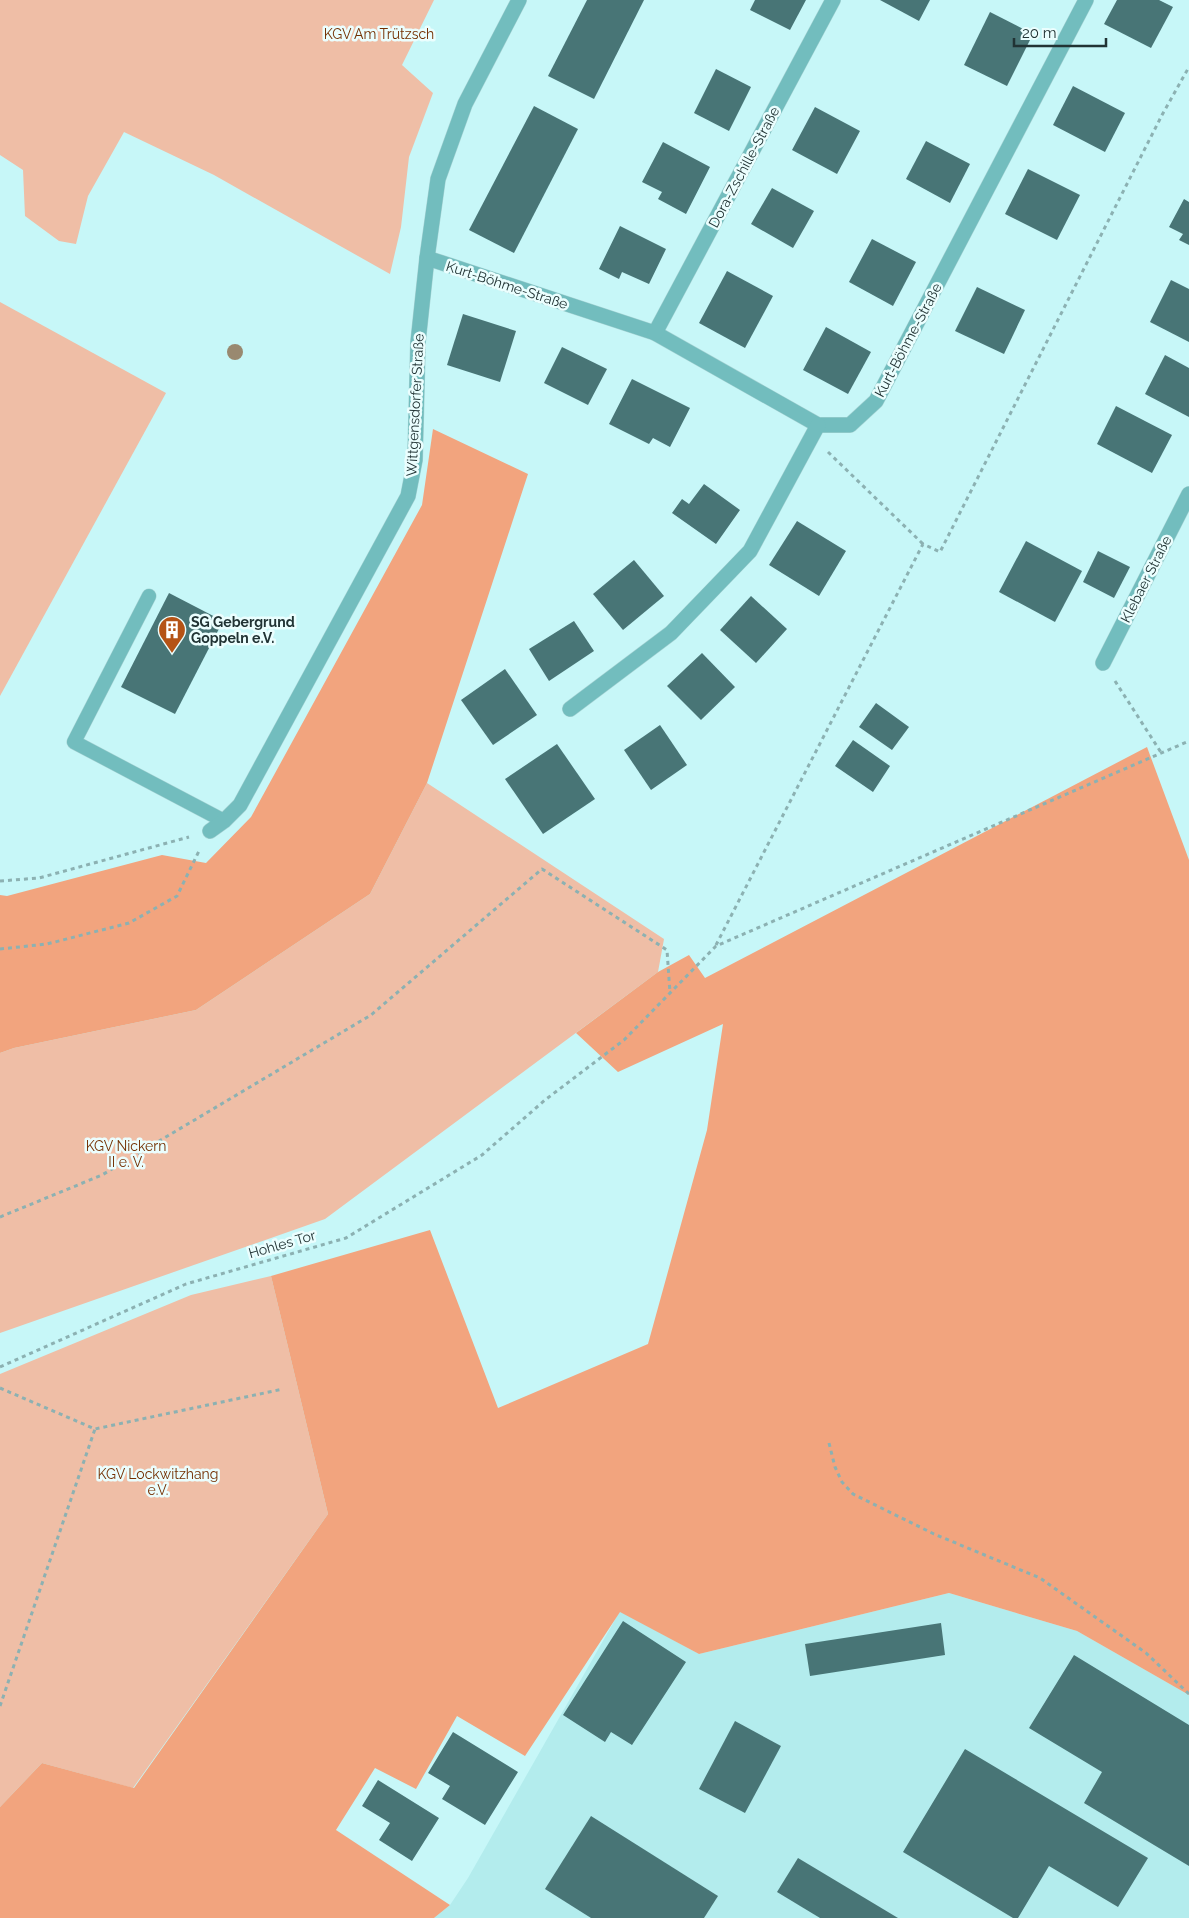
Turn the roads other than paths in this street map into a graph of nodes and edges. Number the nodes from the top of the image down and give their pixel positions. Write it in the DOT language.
graph roads {
  1 [pos="519,0"];
  2 [pos="833,0"];
  3 [pos="1086,0"];
  4 [pos="427,258"];
  5 [pos="655,333"];
  6 [pos="815,431"];
  7 [pos="1189,494"];
  8 [pos="149,596"];
  9 [pos="1103,663"];
  10 [pos="570,709"];
  11 [pos="224,822"];
  12 [pos="210,831"];
  1 -- 4 [label="street, Wittgensdorfer Straße"];
  2 -- 5 [label="street, Dora-Zschille-Straße"];
  3 -- 6 [label="street, Kurt-Böhme-Straße"];
  4 -- 5 [label="street, Kurt-Böhme-Straße"];
  4 -- 11 [label="street, Wittgensdorfer Straße"];
  5 -- 6 [label="street, Kurt-Böhme-Straße"];
  6 -- 10 [label="street"];
  7 -- 9 [label="street, Klebaer Straße"];
  8 -- 11 [label="lane"];
  11 -- 12 [label="street, Wittgensdorfer Straße"];
}
